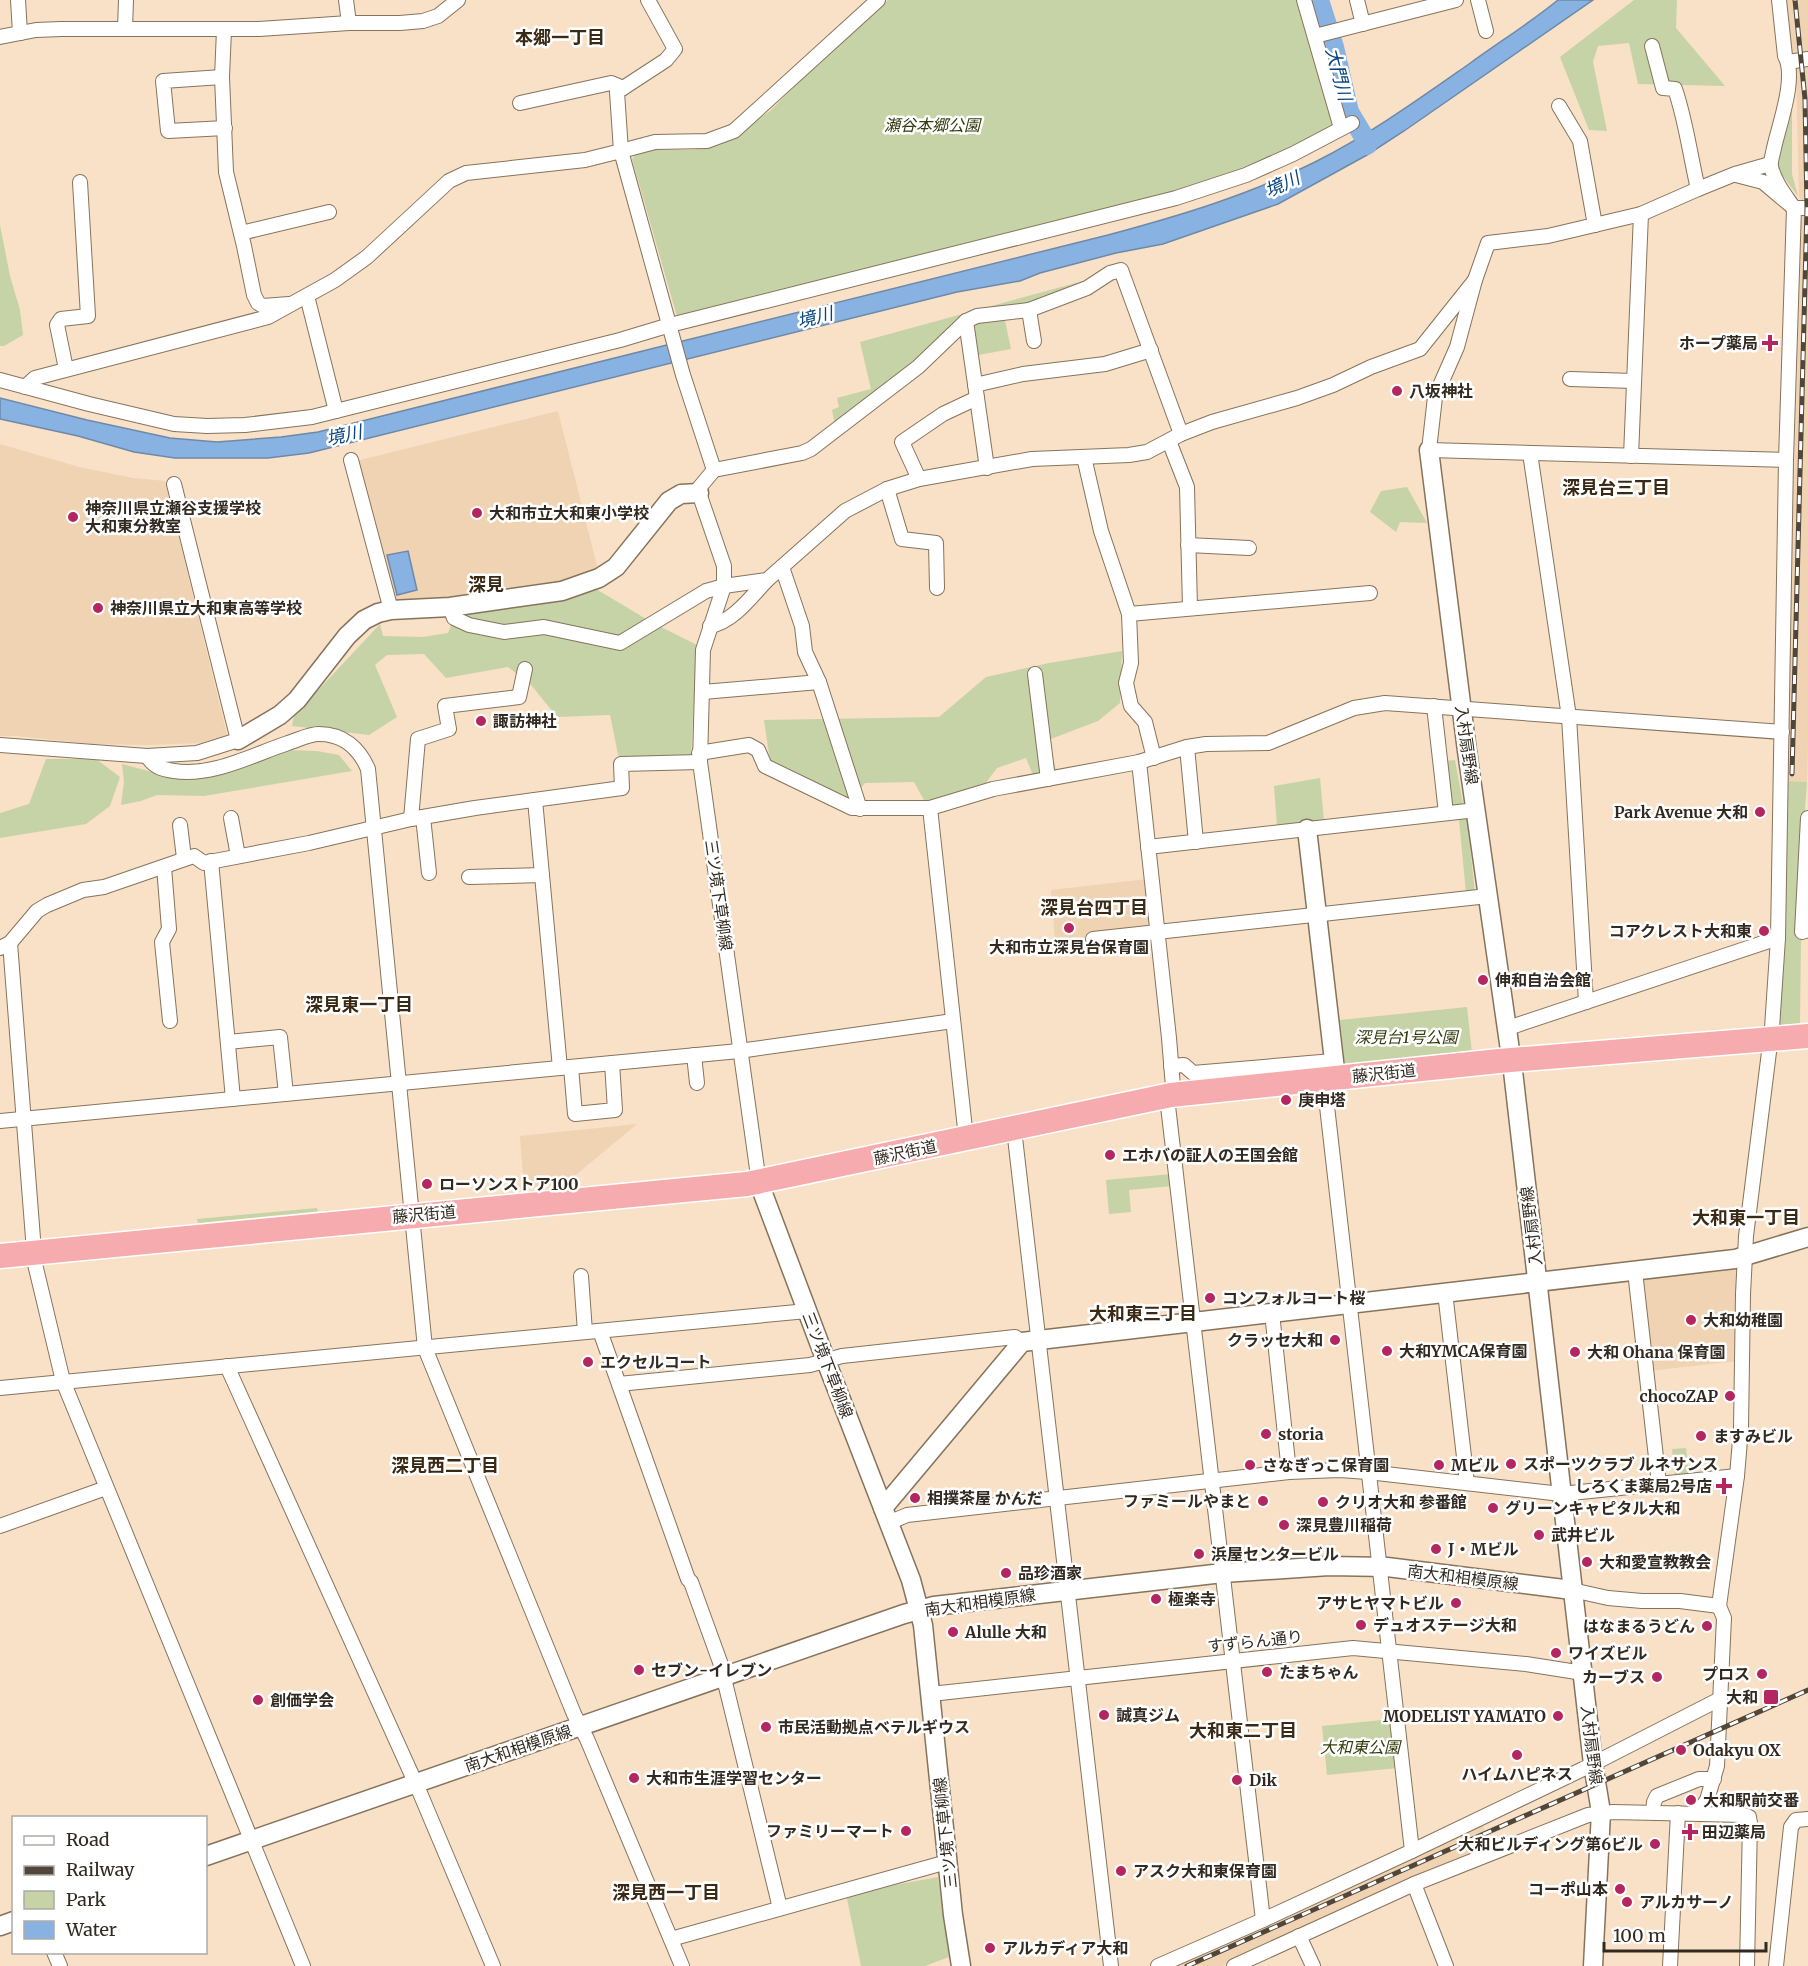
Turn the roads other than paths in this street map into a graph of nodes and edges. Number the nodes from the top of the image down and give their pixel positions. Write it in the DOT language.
graph roads {
  1 [pos="18,0"];
  2 [pos="126,0"];
  3 [pos="346,0"];
  4 [pos="458,0"];
  5 [pos="648,0"];
  6 [pos="878,0"];
  7 [pos="1304,0"];
  8 [pos="1357,0"];
  9 [pos="1456,0"];
  10 [pos="1478,0"];
  11 [pos="1779,0"];
  12 [pos="349,23"];
  13 [pos="1363,24"];
  14 [pos="125,29"];
  15 [pos="224,30"];
  16 [pos="1486,31"];
  17 [pos="20,33"];
  18 [pos="1324,34"];
  19 [pos="0,37"];
  20 [pos="1652,46"];
  21 [pos="1808,59"];
  22 [pos="1788,62"];
  23 [pos="222,77"];
  24 [pos="623,88"];
  25 [pos="520,103"];
  26 [pos="1559,106"];
  27 [pos="225,128"];
  28 [pos="621,151"];
  29 [pos="1770,164"];
  30 [pos="1735,174"];
  31 [pos="80,182"];
  32 [pos="1698,189"];
  33 [pos="1801,208"];
  34 [pos="328,212"];
  35 [pos="1641,214"];
  36 [pos="1595,225"];
  37 [pos="241,233"];
  38 [pos="1475,280"];
  39 [pos="307,296"];
  40 [pos="291,304"];
  41 [pos="1029,310"];
  42 [pos="966,321"];
  43 [pos="670,327"];
  44 [pos="1034,341"];
  45 [pos="1151,350"];
  46 [pos="66,369"];
  47 [pos="1570,379"];
  48 [pos="0,380"];
  49 [pos="1634,381"];
  50 [pos="25,387"];
  51 [pos="976,392"];
  52 [pos="336,411"];
  53 [pos="1175,437"];
  54 [pos="1429,450"];
  55 [pos="1530,453"];
  56 [pos="1631,456"];
  57 [pos="1084,457"];
  58 [pos="351,460"];
  59 [pos="1786,460"];
  60 [pos="987,468"];
  61 [pos="714,470"];
  62 [pos="919,479"];
  63 [pos="174,484"];
  64 [pos="887,489"];
  65 [pos="699,494"];
  66 [pos="1188,545"];
  67 [pos="1249,548"];
  68 [pos="782,567"];
  69 [pos="767,580"];
  70 [pos="724,586"];
  71 [pos="937,588"];
  72 [pos="1370,593"];
  73 [pos="450,607"];
  74 [pos="1190,608"];
  75 [pos="391,610"];
  76 [pos="1129,614"];
  77 [pos="710,626"];
  78 [pos="525,669"];
  79 [pos="1035,674"];
  80 [pos="819,682"];
  81 [pos="703,692"];
  82 [pos="1434,706"];
  83 [pos="1462,710"];
  84 [pos="1569,717"];
  85 [pos="1782,732"];
  86 [pos="238,740"];
  87 [pos="0,745"];
  88 [pos="1187,747"];
  89 [pos="147,756"];
  90 [pos="700,757"];
  91 [pos="1154,758"];
  92 [pos="1139,762"];
  93 [pos="1048,779"];
  94 [pos="535,800"];
  95 [pos="930,808"];
  96 [pos="860,809"];
  97 [pos="1476,810"];
  98 [pos="1446,813"];
  99 [pos="231,818"];
  100 [pos="417,818"];
  101 [pos="1808,818"];
  102 [pos="180,825"];
  103 [pos="374,828"];
  104 [pos="1307,829"];
  105 [pos="1196,842"];
  106 [pos="1148,848"];
  107 [pos="238,856"];
  108 [pos="184,858"];
  109 [pos="211,861"];
  110 [pos="164,867"];
  111 [pos="429,873"];
  112 [pos="542,875"];
  113 [pos="469,877"];
  114 [pos="1488,896"];
  115 [pos="1317,914"];
  116 [pos="1808,930"];
  117 [pos="1157,932"];
  118 [pos="1778,938"];
  119 [pos="1093,939"];
  120 [pos="5,945"];
  121 [pos="1586,1002"];
  122 [pos="170,1021"];
  123 [pos="953,1021"];
  124 [pos="1508,1028"];
  125 [pos="1808,1036"];
  126 [pos="1770,1038"];
  127 [pos="228,1041"];
  128 [pos="740,1051"];
  129 [pos="694,1055"];
  130 [pos="1512,1060"];
  131 [pos="612,1063"];
  132 [pos="1171,1066"];
  133 [pos="566,1068"];
  134 [pos="1331,1073"];
  135 [pos="398,1083"];
  136 [pos="697,1083"];
  137 [pos="286,1094"];
  138 [pos="1171,1095"];
  139 [pos="233,1099"];
  140 [pos="23,1119"];
  141 [pos="0,1121"];
  142 [pos="1014,1129"];
  143 [pos="966,1138"];
  144 [pos="759,1183"];
  145 [pos="411,1215"];
  146 [pos="1808,1237"];
  147 [pos="34,1252"];
  148 [pos="0,1256"];
  149 [pos="1744,1257"];
  150 [pos="1635,1271"];
  151 [pos="581,1276"];
  152 [pos="1537,1282"];
  153 [pos="1444,1292"];
  154 [pos="1349,1304"];
  155 [pos="807,1311"];
  156 [pos="1272,1313"];
  157 [pos="1194,1322"];
  158 [pos="600,1331"];
  159 [pos="585,1332"];
  160 [pos="1030,1341"];
  161 [pos="424,1348"];
  162 [pos="826,1361"];
  163 [pos="227,1366"];
  164 [pos="63,1381"];
  165 [pos="619,1384"];
  166 [pos="0,1388"];
  167 [pos="1289,1472"];
  168 [pos="1368,1472"];
  169 [pos="1737,1476"];
  170 [pos="1212,1480"];
  171 [pos="1467,1483"];
  172 [pos="1659,1484"];
  173 [pos="106,1488"];
  174 [pos="1561,1494"];
  175 [pos="1057,1498"];
  176 [pos="886,1515"];
  177 [pos="0,1526"];
  178 [pos="1379,1567"];
  179 [pos="1223,1573"];
  180 [pos="1572,1590"];
  181 [pos="1068,1591"];
  182 [pos="1719,1606"];
  183 [pos="920,1609"];
  184 [pos="1389,1650"];
  185 [pos="1233,1660"];
  186 [pos="1583,1673"];
  187 [pos="724,1677"];
  188 [pos="1078,1678"];
  189 [pos="931,1694"];
  190 [pos="1720,1699"];
  191 [pos="580,1726"];
  192 [pos="1593,1764"];
  193 [pos="1714,1779"];
  194 [pos="416,1784"];
  195 [pos="1601,1812"];
  196 [pos="1653,1812"];
  197 [pos="1678,1813"];
  198 [pos="1694,1813"];
  199 [pos="1808,1819"];
  200 [pos="251,1840"];
  201 [pos="1412,1851"];
  202 [pos="207,1856"];
  203 [pos="947,1862"];
  204 [pos="1413,1884"];
  205 [pos="780,1908"];
  206 [pos="1263,1920"];
  207 [pos="1299,1936"];
  208 [pos="670,1940"];
  209 [pos="303,1966"];
  210 [pos="493,1966"];
  211 [pos="682,1966"];
  212 [pos="962,1966"];
  213 [pos="1111,1966"];
  214 [pos="1158,1966"];
  215 [pos="1234,1966"];
  216 [pos="1313,1966"];
  217 [pos="1446,1966"];
  218 [pos="1593,1966"];
  219 [pos="1670,1966"];
  220 [pos="1747,1966"];
  221 [pos="1776,1966"];
  1 -- 17 [label="street"];
  2 -- 14 [label="street"];
  3 -- 12 [label="street"];
  4 -- 12 [label="street"];
  5 -- 24 [label="street"];
  6 -- 28 [label="street"];
  7 -- 18 [label="street"];
  8 -- 13 [label="street"];
  9 -- 13 [label="street"];
  10 -- 16 [label="street"];
  11 -- 22 [label="street"];
  12 -- 15 [label="street"];
  13 -- 18 [label="street"];
  14 -- 15 [label="street"];
  14 -- 17 [label="street"];
  15 -- 23 [label="street"];
  17 -- 19 [label="street"];
  18 -- 43 [label="street"];
  20 -- 32 [label="street"];
  21 -- 22 [label="street"];
  22 -- 29 [label="street"];
  23 -- 27 [label="street"];
  23 -- 27 [label="street"];
  24 -- 25 [label="street"];
  24 -- 28 [label="street"];
  26 -- 36 [label="street"];
  27 -- 37 [label="street"];
  28 -- 39 [label="street"];
  28 -- 43 [label="street"];
  29 -- 30 [label="street"];
  29 -- 33 [label="street"];
  30 -- 32 [label="street"];
  30 -- 33 [label="street"];
  31 -- 46 [label="street"];
  32 -- 35 [label="street"];
  33 -- 59 [label="street"];
  34 -- 37 [label="street"];
  35 -- 36 [label="street"];
  35 -- 49 [label="street"];
  36 -- 38 [label="street"];
  37 -- 40 [label="street"];
  38 -- 53 [label="street"];
  38 -- 54 [label="street"];
  39 -- 40 [label="street"];
  39 -- 52 [label="street"];
  40 -- 46 [label="street"];
  41 -- 42 [label="street"];
  41 -- 44 [label="street"];
  41 -- 45 [label="street"];
  42 -- 51 [label="street"];
  42 -- 61 [label="street"];
  43 -- 52 [label="street"];
  43 -- 61 [label="street"];
  45 -- 51 [label="street"];
  45 -- 53 [label="street"];
  46 -- 50 [label="street"];
  47 -- 49 [label="street"];
  48 -- 50 [label="street"];
  49 -- 56 [label="street"];
  50 -- 52 [label="street"];
  51 -- 60 [label="street"];
  51 -- 62 [label="street"];
  53 -- 57 [label="street"];
  53 -- 66 [label="street"];
  54 -- 55 [label="street"];
  54 -- 83 [label="street, 入村扇野線"];
  55 -- 56 [label="street"];
  55 -- 84 [label="street"];
  56 -- 59 [label="street"];
  57 -- 60 [label="street"];
  57 -- 76 [label="street"];
  58 -- 75 [label="street"];
  59 -- 85 [label="street"];
  60 -- 62 [label="street"];
  61 -- 65 [label="street"];
  62 -- 64 [label="street"];
  63 -- 86 [label="street"];
  64 -- 68 [label="street"];
  64 -- 71 [label="street"];
  65 -- 70 [label="street"];
  65 -- 73 [label="street"];
  66 -- 67 [label="street"];
  66 -- 74 [label="street"];
  68 -- 69 [label="street"];
  68 -- 80 [label="street"];
  69 -- 70 [label="street"];
  69 -- 77 [label="street"];
  70 -- 73 [label="street"];
  70 -- 77 [label="street, 三ツ境下草柳線"];
  72 -- 74 [label="street"];
  73 -- 75 [label="street"];
  74 -- 76 [label="street"];
  75 -- 86 [label="street"];
  76 -- 91 [label="street"];
  77 -- 81 [label="street, 三ツ境下草柳線"];
  78 -- 100 [label="street"];
  79 -- 93 [label="street"];
  80 -- 81 [label="street"];
  80 -- 96 [label="street"];
  81 -- 90 [label="street, 三ツ境下草柳線"];
  82 -- 83 [label="street"];
  82 -- 88 [label="street"];
  82 -- 98 [label="street"];
  83 -- 84 [label="street"];
  83 -- 97 [label="street, 入村扇野線"];
  84 -- 85 [label="street"];
  84 -- 121 [label="street"];
  85 -- 118 [label="street"];
  86 -- 89 [label="street"];
  87 -- 89 [label="street"];
  88 -- 91 [label="street"];
  88 -- 105 [label="street"];
  89 -- 103 [label="street"];
  90 -- 94 [label="street"];
  90 -- 96 [label="street"];
  90 -- 128 [label="street, 三ツ境下草柳線"];
  91 -- 92 [label="street"];
  92 -- 93 [label="street"];
  92 -- 106 [label="street"];
  93 -- 95 [label="street"];
  94 -- 100 [label="street"];
  94 -- 112 [label="street"];
  95 -- 96 [label="street"];
  95 -- 123 [label="street"];
  97 -- 98 [label="street"];
  97 -- 114 [label="street, 入村扇野線"];
  98 -- 104 [label="street"];
  99 -- 107 [label="street"];
  100 -- 103 [label="street"];
  100 -- 111 [label="street"];
  101 -- 116 [label="street"];
  102 -- 108 [label="street"];
  103 -- 107 [label="street"];
  103 -- 135 [label="street"];
  104 -- 105 [label="street"];
  104 -- 115 [label="street"];
  105 -- 106 [label="street"];
  106 -- 117 [label="street"];
  107 -- 109 [label="street"];
  108 -- 109 [label="street"];
  108 -- 110 [label="street"];
  109 -- 127 [label="street"];
  110 -- 120 [label="street"];
  110 -- 122 [label="street"];
  112 -- 113 [label="street"];
  112 -- 133 [label="street"];
  114 -- 115 [label="street"];
  114 -- 124 [label="street, 入村扇野線"];
  115 -- 117 [label="street"];
  115 -- 134 [label="street"];
  117 -- 119 [label="street"];
  117 -- 132 [label="street"];
  118 -- 121 [label="street"];
  118 -- 126 [label="street"];
  120 -- 140 [label="street"];
  121 -- 124 [label="street"];
  123 -- 128 [label="street"];
  123 -- 143 [label="street"];
  124 -- 130 [label="street, 入村扇野線"];
  125 -- 126 [label="highway, 藤沢街道"];
  126 -- 130 [label="highway, 藤沢街道"];
  126 -- 149 [label="street"];
  127 -- 137 [label="street"];
  127 -- 139 [label="street"];
  128 -- 129 [label="street"];
  128 -- 144 [label="street, 三ツ境下草柳線"];
  129 -- 131 [label="street"];
  129 -- 136 [label="street"];
  130 -- 134 [label="highway, 藤沢街道"];
  130 -- 152 [label="street, 入村扇野線"];
  131 -- 133 [label="street"];
  131 -- 133 [label="street"];
  132 -- 134 [label="street"];
  132 -- 138 [label="street"];
  133 -- 135 [label="street"];
  134 -- 138 [label="highway, 藤沢街道"];
  134 -- 154 [label="street"];
  135 -- 137 [label="street"];
  135 -- 145 [label="street"];
  137 -- 139 [label="street"];
  138 -- 142 [label="highway, 藤沢街道"];
  138 -- 157 [label="street"];
  139 -- 140 [label="street"];
  140 -- 141 [label="street"];
  140 -- 147 [label="street"];
  142 -- 143 [label="highway, 藤沢街道"];
  142 -- 160 [label="street"];
  143 -- 144 [label="highway, 藤沢街道"];
  144 -- 145 [label="highway, 藤沢街道"];
  144 -- 155 [label="street, 三ツ境下草柳線"];
  145 -- 147 [label="highway, 藤沢街道"];
  145 -- 161 [label="street"];
  146 -- 149 [label="street"];
  147 -- 148 [label="highway, 藤沢街道"];
  147 -- 164 [label="street"];
  149 -- 150 [label="street"];
  149 -- 169 [label="street"];
  150 -- 152 [label="street"];
  150 -- 172 [label="street"];
  151 -- 159 [label="street"];
  152 -- 153 [label="street"];
  152 -- 174 [label="street, 入村扇野線"];
  153 -- 154 [label="street"];
  153 -- 171 [label="street"];
  154 -- 156 [label="street"];
  154 -- 168 [label="street"];
  155 -- 158 [label="street"];
  155 -- 162 [label="street, 三ツ境下草柳線"];
  156 -- 157 [label="street"];
  156 -- 167 [label="street"];
  157 -- 160 [label="street"];
  157 -- 170 [label="street"];
  158 -- 159 [label="street"];
  158 -- 165 [label="street"];
  159 -- 161 [label="street"];
  160 -- 162 [label="street"];
  160 -- 175 [label="street"];
  160 -- 176 [label="street"];
  161 -- 163 [label="street"];
  161 -- 191 [label="street"];
  162 -- 165 [label="street"];
  162 -- 176 [label="street, 三ツ境下草柳線"];
  163 -- 164 [label="street"];
  163 -- 194 [label="street"];
  164 -- 166 [label="street"];
  164 -- 173 [label="street"];
  165 -- 187 [label="street"];
  167 -- 168 [label="street"];
  167 -- 170 [label="street"];
  168 -- 171 [label="street"];
  168 -- 178 [label="street"];
  169 -- 172 [label="street"];
  169 -- 182 [label="street"];
  170 -- 175 [label="street"];
  170 -- 179 [label="street"];
  171 -- 174 [label="street"];
  172 -- 174 [label="street"];
  173 -- 177 [label="street"];
  173 -- 200 [label="street"];
  174 -- 180 [label="street, 入村扇野線"];
  175 -- 176 [label="street"];
  175 -- 181 [label="street"];
  176 -- 183 [label="street, 三ツ境下草柳線"];
  178 -- 179 [label="street, 南大和相模原線"];
  178 -- 180 [label="street, 南大和相模原線"];
  178 -- 184 [label="street"];
  179 -- 181 [label="street, 南大和相模原線"];
  179 -- 185 [label="street"];
  180 -- 182 [label="street, 南大和相模原線"];
  180 -- 186 [label="street, 入村扇野線"];
  181 -- 183 [label="street, 南大和相模原線"];
  181 -- 188 [label="street"];
  182 -- 190 [label="street"];
  183 -- 187 [label="street, 南大和相模原線"];
  183 -- 189 [label="street, 三ツ境下草柳線"];
  184 -- 185 [label="street, すずらん通り"];
  184 -- 186 [label="street, すずらん通り"];
  184 -- 201 [label="street"];
  185 -- 188 [label="street, すずらん通り"];
  185 -- 206 [label="street"];
  186 -- 192 [label="street, 入村扇野線"];
  187 -- 191 [label="street, 南大和相模原線"];
  187 -- 205 [label="street"];
  188 -- 189 [label="street, すずらん通り"];
  188 -- 213 [label="street"];
  189 -- 203 [label="street, 三ツ境下草柳線"];
  190 -- 192 [label="street"];
  190 -- 193 [label="street"];
  191 -- 194 [label="street, 南大和相模原線"];
  191 -- 208 [label="street"];
  192 -- 195 [label="street, 入村扇野線"];
  192 -- 201 [label="street"];
  193 -- 196 [label="street"];
  193 -- 198 [label="street"];
  194 -- 200 [label="street, 南大和相模原線"];
  194 -- 210 [label="street"];
  195 -- 196 [label="street"];
  195 -- 204 [label="street"];
  195 -- 218 [label="street, 入村扇野線"];
  196 -- 197 [label="street"];
  197 -- 198 [label="street"];
  197 -- 219 [label="street"];
  198 -- 220 [label="street"];
  199 -- 221 [label="street"];
  200 -- 202 [label="street, 南大和相模原線"];
  200 -- 209 [label="street"];
  201 -- 206 [label="street"];
  203 -- 205 [label="street"];
  203 -- 212 [label="street, 三ツ境下草柳線"];
  204 -- 207 [label="street"];
  204 -- 217 [label="street"];
  205 -- 208 [label="street"];
  206 -- 214 [label="street"];
  207 -- 215 [label="street"];
  207 -- 216 [label="street"];
  208 -- 211 [label="street"];
}
